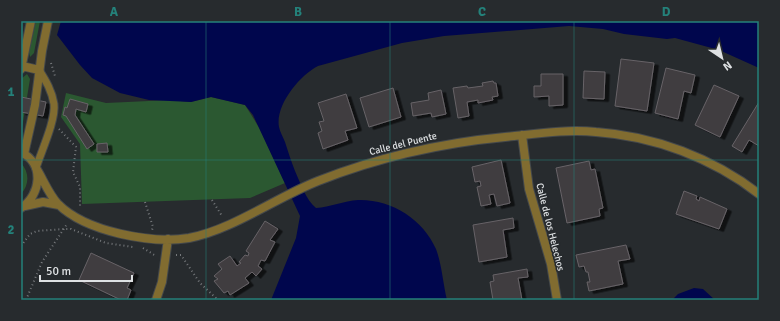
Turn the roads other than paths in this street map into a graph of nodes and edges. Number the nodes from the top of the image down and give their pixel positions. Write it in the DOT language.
graph roads {
  1 [pos="32,21"];
  2 [pos="48,21"];
  3 [pos="21,67"];
  4 [pos="39,70"];
  5 [pos="522,135"];
  6 [pos="22,153"];
  7 [pos="36,168"];
  8 [pos="759,194"];
  9 [pos="59,205"];
  10 [pos="22,207"];
  11 [pos="168,239"];
  12 [pos="156,300"];
  13 [pos="557,300"];
  1 -- 3 [label="street"];
  2 -- 4 [label="street"];
  3 -- 4 [label="street"];
  4 -- 6 [label="street"];
  4 -- 7 [label="lane"];
  5 -- 8 [label="street, Calle del Puente"];
  5 -- 11 [label="street, Calle del Puente"];
  5 -- 13 [label="street, Calle de los Helechos"];
  6 -- 7 [label="street, Calle del Puente"];
  7 -- 9 [label="street, Calle del Puente"];
  7 -- 10 [label="street"];
  9 -- 10 [label="street, Calle del Puente"];
  9 -- 11 [label="street, Calle del Puente"];
  11 -- 12 [label="street"];
}
